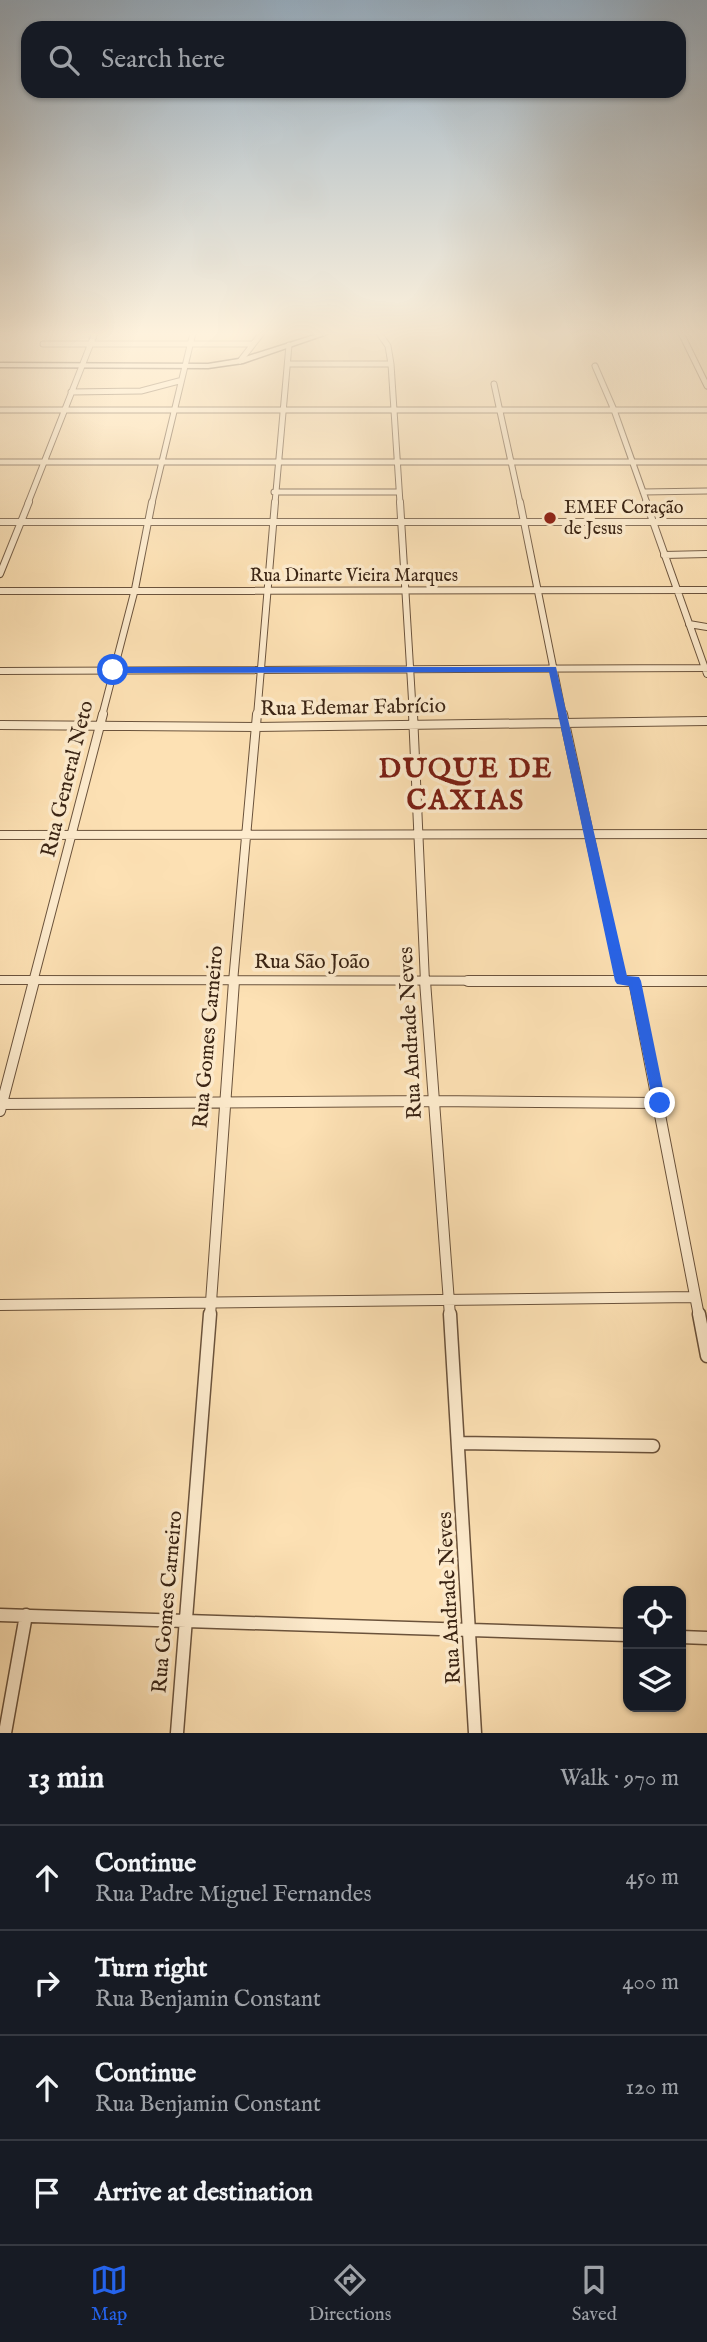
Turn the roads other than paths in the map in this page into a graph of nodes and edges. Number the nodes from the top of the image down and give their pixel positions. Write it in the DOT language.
graph roads {
  1 [pos="63,414"];
  2 [pos="172,414"];
  3 [pos="283,414"];
  4 [pos="394,414"];
  5 [pos="502,414"];
  6 [pos="615,414"];
  7 [pos="0,462"];
  8 [pos="45,462"];
  9 [pos="510,462"];
  10 [pos="632,462"];
  11 [pos="707,462"];
  12 [pos="160,463"];
  13 [pos="278,463"];
  14 [pos="397,463"];
  15 [pos="707,491"];
  16 [pos="274,492"];
  17 [pos="398,492"];
  18 [pos="643,492"];
  19 [pos="0,522"];
  20 [pos="21,522"];
  21 [pos="148,522"];
  22 [pos="272,522"];
  23 [pos="707,522"];
  24 [pos="401,523"];
  25 [pos="524,523"];
  26 [pos="654,523"];
  27 [pos="707,554"];
  28 [pos="664,555"];
  29 [pos="0,574"];
  30 [pos="135,589"];
  31 [pos="268,590"];
  32 [pos="537,590"];
  33 [pos="678,590"];
  34 [pos="707,590"];
  35 [pos="0,591"];
  36 [pos="405,591"];
  37 [pos="689,624"];
  38 [pos="707,626"];
  39 [pos="261,669"];
  40 [pos="553,669"];
  41 [pos="113,670"];
  42 [pos="410,670"];
  43 [pos="706,670"];
  44 [pos="0,671"];
  45 [pos="707,721"];
  46 [pos="565,723"];
  47 [pos="414,724"];
  48 [pos="0,725"];
  49 [pos="256,726"];
  50 [pos="100,727"];
  51 [pos="419,834"];
  52 [pos="707,834"];
  53 [pos="0,835"];
  54 [pos="73,835"];
  55 [pos="245,835"];
  56 [pos="589,835"];
  57 [pos="233,979"];
  58 [pos="0,980"];
  59 [pos="34,980"];
  60 [pos="425,980"];
  61 [pos="621,981"];
  62 [pos="634,981"];
  63 [pos="707,981"];
  64 [pos="432,1101"];
  65 [pos="223,1102"];
  66 [pos="660,1103"];
  67 [pos="1,1106"];
  68 [pos="695,1297"];
  69 [pos="211,1301"];
  70 [pos="449,1301"];
  71 [pos="0,1305"];
  72 [pos="707,1356"];
  73 [pos="458,1443"];
  74 [pos="653,1446"];
  75 [pos="0,1615"];
  76 [pos="26,1615"];
  77 [pos="187,1620"];
  78 [pos="470,1630"];
  79 [pos="623,1635"];
  80 [pos="686,1637"];
  81 [pos="707,1638"];
  82 [pos="5,1733"];
  83 [pos="177,1733"];
  84 [pos="475,1733"];
  1 -- 8 [label="street"];
  2 -- 12 [label="street, Rua General Neto"];
  3 -- 13 [label="street, Rua Gomes Carneiro"];
  4 -- 14 [label="street, Rua Andrade Neves"];
  5 -- 9 [label="street"];
  6 -- 10 [label="street"];
  7 -- 8 [label="street"];
  8 -- 12 [label="street"];
  8 -- 20 [label="street"];
  9 -- 10 [label="street"];
  9 -- 14 [label="street"];
  9 -- 25 [label="street"];
  10 -- 11 [label="street"];
  10 -- 18 [label="street"];
  12 -- 13 [label="street"];
  12 -- 21 [label="street, Rua General Neto"];
  13 -- 14 [label="street"];
  13 -- 16 [label="street, Rua Gomes Carneiro"];
  14 -- 17 [label="street, Rua Andrade Neves"];
  15 -- 18 [label="street"];
  16 -- 17 [label="street"];
  16 -- 22 [label="street, Rua Gomes Carneiro"];
  17 -- 24 [label="street, Rua Andrade Neves"];
  18 -- 26 [label="street"];
  19 -- 20 [label="street"];
  20 -- 21 [label="street"];
  20 -- 29 [label="street"];
  21 -- 22 [label="street"];
  21 -- 30 [label="street, Rua General Neto"];
  22 -- 24 [label="street"];
  22 -- 31 [label="street, Rua Gomes Carneiro"];
  23 -- 26 [label="street"];
  24 -- 25 [label="street"];
  24 -- 36 [label="street, Rua Andrade Neves"];
  25 -- 26 [label="street"];
  25 -- 32 [label="street"];
  26 -- 28 [label="street"];
  27 -- 28 [label="street"];
  28 -- 33 [label="street"];
  30 -- 31 [label="street, Rua Dinarte Vieira Marques"];
  30 -- 35 [label="street, Rua Dinarte Vieira Marques"];
  30 -- 41 [label="street, Rua General Neto"];
  31 -- 36 [label="street, Rua Dinarte Vieira Marques"];
  31 -- 39 [label="street, Rua Gomes Carneiro"];
  32 -- 33 [label="street, Rua Dinarte Vieira Marques"];
  32 -- 36 [label="street, Rua Dinarte Vieira Marques"];
  32 -- 40 [label="street"];
  33 -- 34 [label="street, Rua Dinarte Vieira Marques"];
  33 -- 37 [label="street"];
  36 -- 42 [label="street, Rua Andrade Neves"];
  37 -- 38 [label="street"];
  37 -- 43 [label="street"];
  39 -- 41 [label="street"];
  39 -- 42 [label="street"];
  39 -- 49 [label="street, Rua Gomes Carneiro"];
  40 -- 42 [label="street"];
  40 -- 43 [label="street"];
  40 -- 46 [label="street"];
  41 -- 44 [label="street"];
  41 -- 50 [label="street, Rua General Neto"];
  42 -- 47 [label="street, Rua Andrade Neves"];
  45 -- 46 [label="street, Rua Edemar Fabrício"];
  46 -- 47 [label="street, Rua Edemar Fabrício"];
  46 -- 56 [label="street"];
  47 -- 49 [label="street, Rua Edemar Fabrício"];
  47 -- 51 [label="street, Rua Andrade Neves"];
  48 -- 50 [label="street, Rua Edemar Fabrício"];
  49 -- 50 [label="street, Rua Edemar Fabrício"];
  49 -- 55 [label="street, Rua Gomes Carneiro"];
  50 -- 54 [label="street, Rua General Neto"];
  51 -- 55 [label="street"];
  51 -- 56 [label="street"];
  51 -- 60 [label="street, Rua Andrade Neves"];
  52 -- 56 [label="street"];
  53 -- 54 [label="street"];
  54 -- 55 [label="street"];
  54 -- 59 [label="street, Rua General Neto"];
  55 -- 57 [label="street, Rua Gomes Carneiro"];
  56 -- 61 [label="street"];
  57 -- 59 [label="street, Rua São João"];
  57 -- 60 [label="street, Rua São João"];
  57 -- 65 [label="street, Rua Gomes Carneiro"];
  58 -- 59 [label="street, Rua São João"];
  59 -- 67 [label="street, Rua General Neto"];
  60 -- 61 [label="street, Rua São João"];
  60 -- 64 [label="street, Rua Andrade Neves"];
  61 -- 62 [label="street, Rua São João"];
  62 -- 63 [label="street, Rua São João"];
  62 -- 66 [label="street"];
  64 -- 65 [label="street"];
  64 -- 66 [label="street"];
  64 -- 70 [label="street, Rua Andrade Neves"];
  65 -- 67 [label="street"];
  65 -- 69 [label="street, Rua Gomes Carneiro"];
  66 -- 68 [label="street"];
  68 -- 70 [label="street"];
  68 -- 72 [label="street"];
  69 -- 70 [label="street"];
  69 -- 71 [label="street"];
  69 -- 77 [label="street, Rua Gomes Carneiro"];
  70 -- 73 [label="street, Rua Andrade Neves"];
  73 -- 74 [label="street"];
  73 -- 78 [label="street, Rua Andrade Neves"];
  75 -- 76 [label="street"];
  76 -- 77 [label="street"];
  76 -- 82 [label="street"];
  77 -- 78 [label="street"];
  77 -- 83 [label="street, Rua Gomes Carneiro"];
  78 -- 79 [label="street"];
  78 -- 84 [label="street, Rua Andrade Neves"];
  80 -- 81 [label="street"];
}
